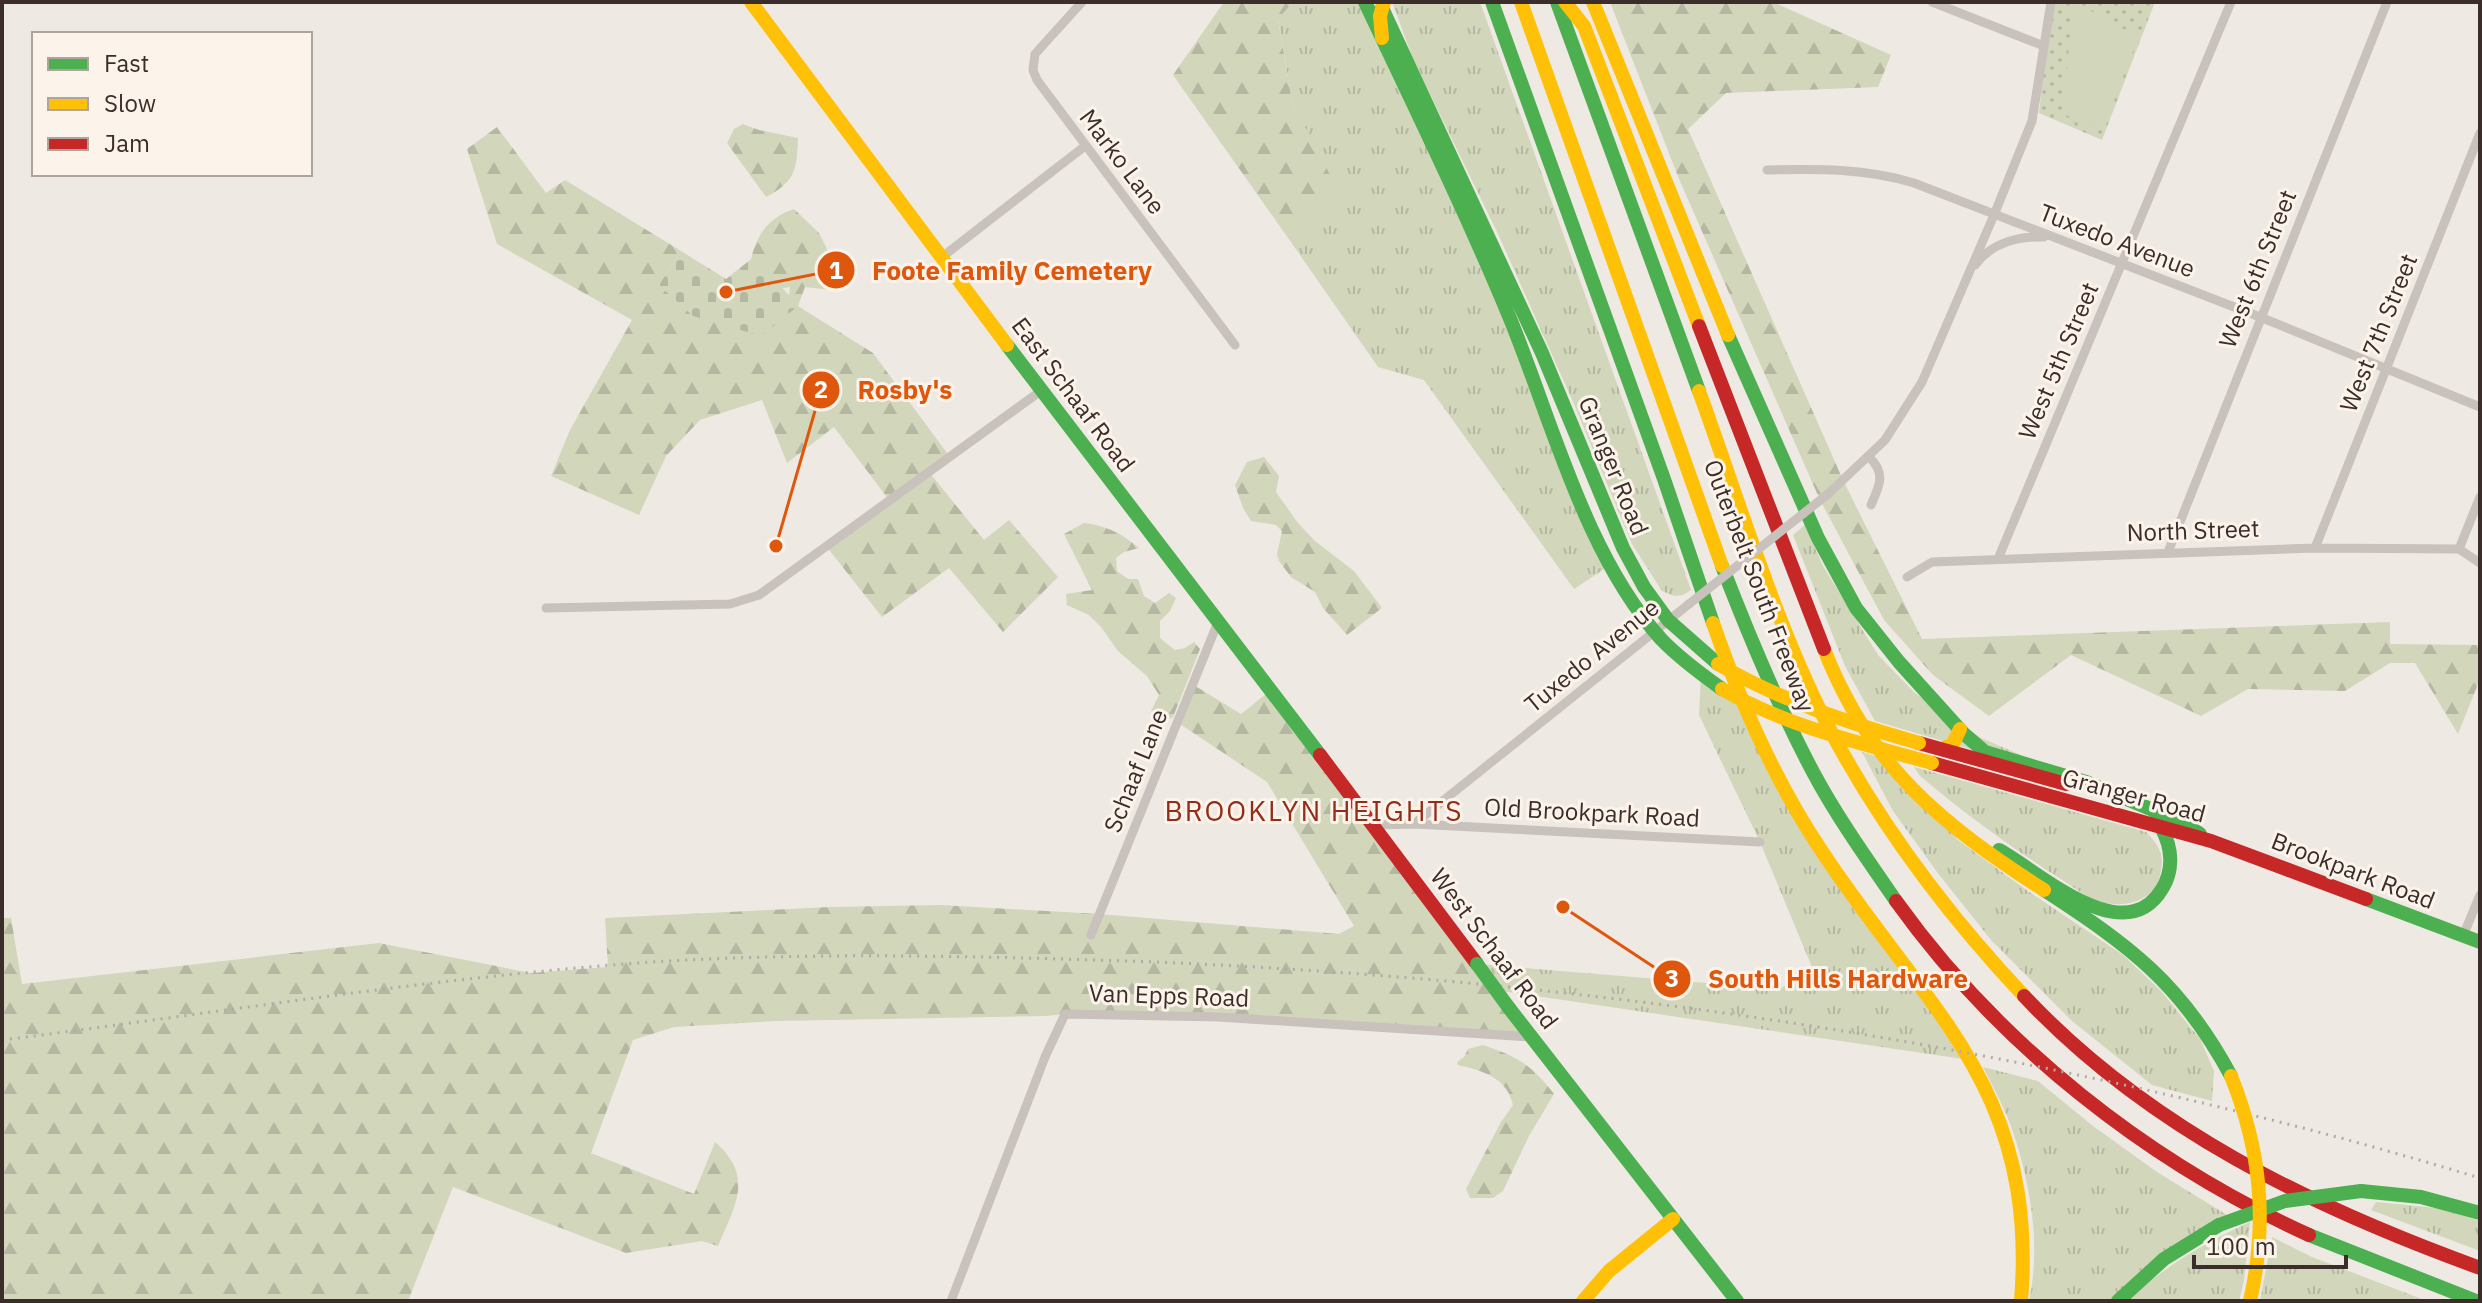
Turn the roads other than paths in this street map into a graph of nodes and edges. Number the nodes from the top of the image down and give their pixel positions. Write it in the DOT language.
graph roads {
  1 [pos="1082,2"];
  2 [pos="1365,2"];
  3 [pos="1492,2"];
  4 [pos="1521,2"];
  5 [pos="1557,2"];
  6 [pos="1565,2"];
  7 [pos="1593,2"];
  8 [pos="1932,2"];
  9 [pos="2051,2"];
  10 [pos="2231,2"];
  11 [pos="2387,2"];
  12 [pos="757,4"];
  13 [pos="1382,4"];
  14 [pos="1382,38"];
  15 [pos="2044,46"];
  16 [pos="2480,133"];
  17 [pos="1085,146"];
  18 [pos="1767,170"];
  19 [pos="1994,215"];
  20 [pos="2056,239"];
  21 [pos="942,257"];
  22 [pos="2121,265"];
  23 [pos="1969,274"];
  24 [pos="2260,317"];
  25 [pos="1235,345"];
  26 [pos="2386,369"];
  27 [pos="1042,390"];
  28 [pos="2480,407"];
  29 [pos="1869,457"];
  30 [pos="2480,497"];
  31 [pos="1871,505"];
  32 [pos="2315,548"];
  33 [pos="2459,549"];
  34 [pos="2168,552"];
  35 [pos="1998,559"];
  36 [pos="2480,563"];
  37 [pos="1907,577"];
  38 [pos="546,608"];
  39 [pos="1668,620"];
  40 [pos="1218,622"];
  41 [pos="1655,631"];
  42 [pos="1960,729"];
  43 [pos="1942,749"];
  44 [pos="2164,822"];
  45 [pos="1414,824"];
  46 [pos="1374,825"];
  47 [pos="1967,838"];
  48 [pos="2211,841"];
  49 [pos="1760,842"];
  50 [pos="2480,895"];
  51 [pos="1091,935"];
  52 [pos="2463,936"];
  53 [pos="2480,942"];
  54 [pos="1532,1037"];
  55 [pos="2480,1213"];
  56 [pos="1673,1219"];
  57 [pos="2480,1268"];
  58 [pos="951,1301"];
  59 [pos="1583,1301"];
  60 [pos="1737,1301"];
  61 [pos="2021,1301"];
  62 [pos="2118,1301"];
  63 [pos="2250,1301"];
  64 [pos="2476,1301"];
  1 -- 17 [label="street, Marko Lane"];
  2 -- 14 [label="main road, Granger Road"];
  3 -- 61 [label="main road"];
  4 -- 64 [label="main road, Outerbelt South Freeway"];
  5 -- 57 [label="main road, Outerbelt South Freeway"];
  6 -- 47 [label="main road"];
  7 -- 42 [label="main road"];
  8 -- 15 [label="street"];
  9 -- 15 [label="street"];
  10 -- 22 [label="street, West 5th Street"];
  11 -- 24 [label="street, West 6th Street"];
  12 -- 21 [label="main road, East Schaaf Road"];
  13 -- 14 [label="main road"];
  13 -- 39 [label="main road, Granger Road"];
  14 -- 41 [label="main road, Granger Road"];
  15 -- 19 [label="street"];
  16 -- 26 [label="street, West 7th Street"];
  17 -- 21 [label="street"];
  17 -- 25 [label="street, Marko Lane"];
  18 -- 19 [label="street"];
  19 -- 20 [label="street, Tuxedo Avenue"];
  19 -- 23 [label="street, Tuxedo Avenue"];
  20 -- 22 [label="street, Tuxedo Avenue"];
  20 -- 23 [label="street"];
  21 -- 27 [label="main road, East Schaaf Road"];
  22 -- 24 [label="street, Tuxedo Avenue"];
  22 -- 35 [label="street, West 5th Street"];
  23 -- 29 [label="street, Tuxedo Avenue"];
  24 -- 26 [label="street, Tuxedo Avenue"];
  24 -- 34 [label="street, West 6th Street"];
  26 -- 28 [label="street, Tuxedo Avenue"];
  26 -- 32 [label="street, West 7th Street"];
  27 -- 38 [label="street"];
  27 -- 40 [label="main road, East Schaaf Road"];
  29 -- 31 [label="street"];
  29 -- 39 [label="street, Tuxedo Avenue, bridge"];
  30 -- 33 [label="street"];
  32 -- 33 [label="street, North Street"];
  32 -- 34 [label="street, North Street"];
  33 -- 36 [label="street"];
  34 -- 35 [label="street, North Street"];
  35 -- 37 [label="street, North Street"];
  39 -- 41 [label="street, Tuxedo Avenue"];
  39 -- 43 [label="main road, Granger Road, bridge"];
  40 -- 46 [label="main road, West Schaaf Road"];
  40 -- 51 [label="street, Schaaf Lane"];
  41 -- 44 [label="main road, Granger Road, bridge"];
  41 -- 45 [label="street, Tuxedo Avenue"];
  42 -- 43 [label="main road"];
  42 -- 44 [label="main road"];
  43 -- 44 [label="main road, Granger Road"];
  44 -- 47 [label="main road"];
  44 -- 48 [label="main road, Granger Road"];
  45 -- 46 [label="street, Old Brookpark Road"];
  45 -- 49 [label="street, Old Brookpark Road"];
  46 -- 54 [label="main road, West Schaaf Road, bridge"];
  47 -- 63 [label="main road, bridge"];
  48 -- 52 [label="main road, Brookpark Road"];
  50 -- 52 [label="street"];
  52 -- 53 [label="main road, Brookpark Road"];
  54 -- 56 [label="main road, West Schaaf Road"];
  54 -- 58 [label="street, Van Epps Road"];
  55 -- 62 [label="main road, bridge"];
  56 -- 59 [label="main road"];
  56 -- 60 [label="main road, West Schaaf Road"];
}
